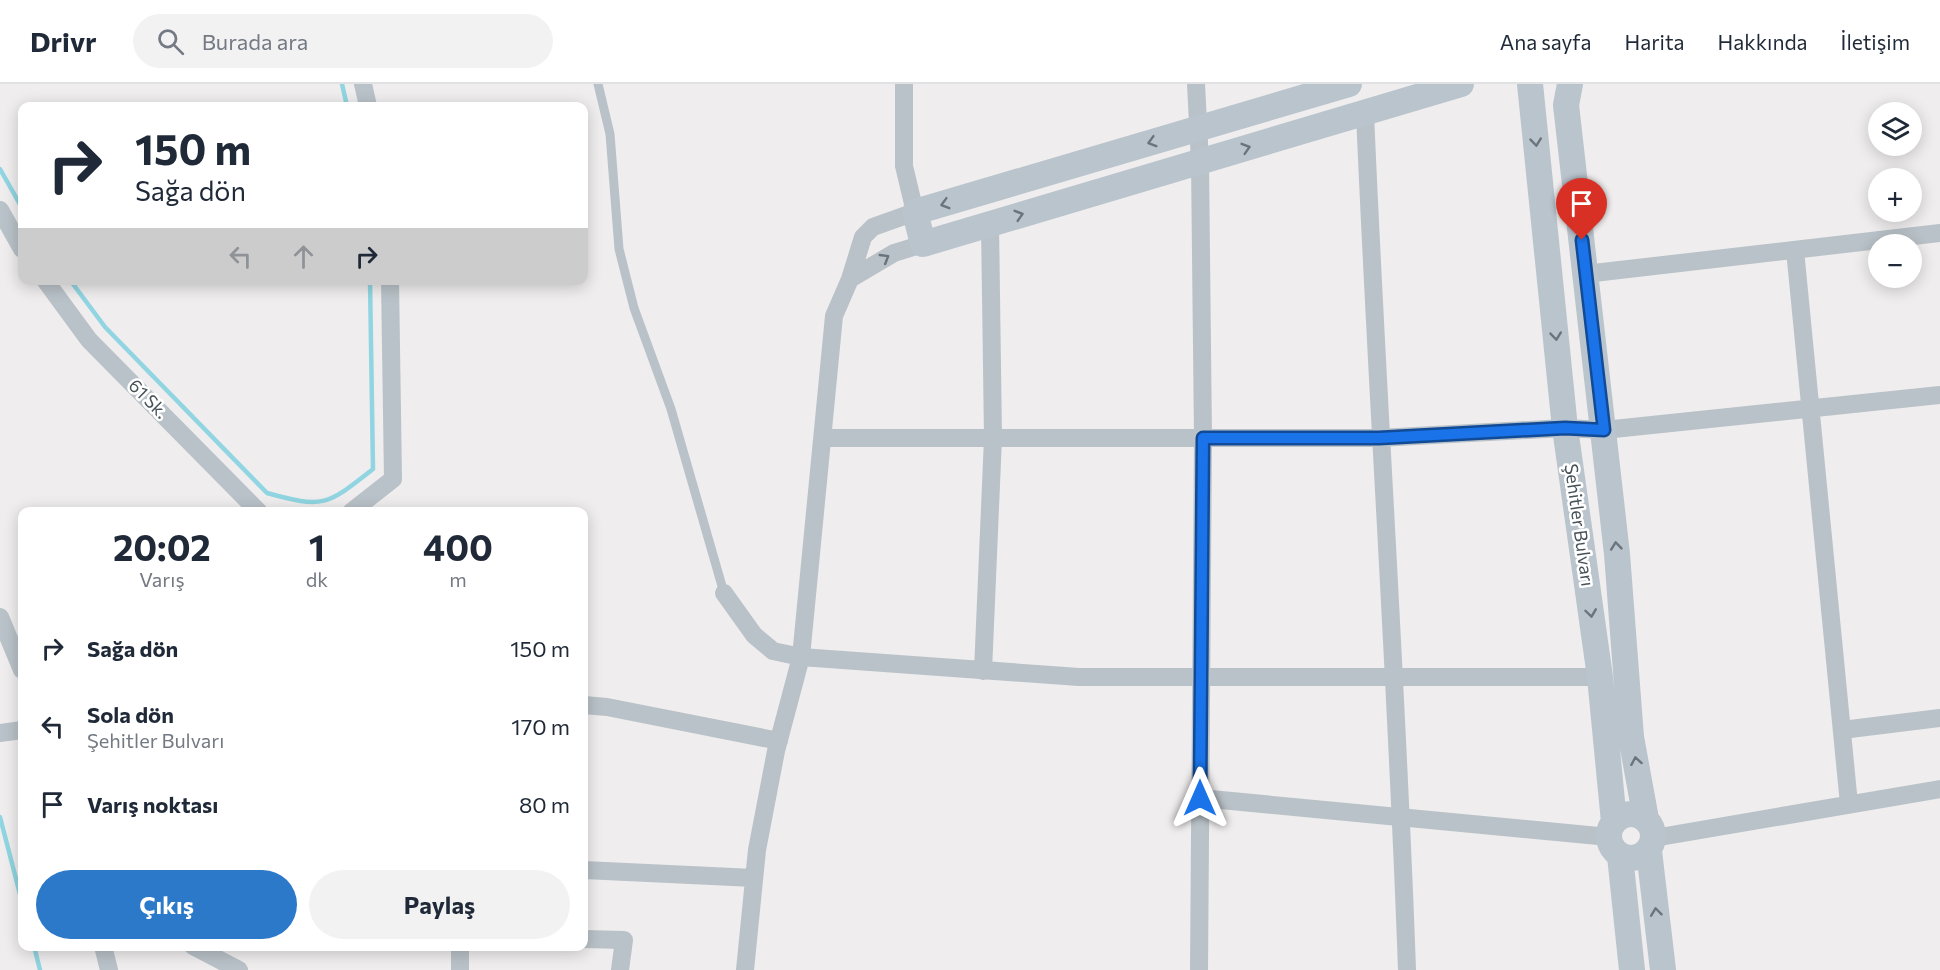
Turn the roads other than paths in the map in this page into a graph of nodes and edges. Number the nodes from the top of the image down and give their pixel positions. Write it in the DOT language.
graph roads {
  1 [pos="363,84"];
  2 [pos="598,84"];
  3 [pos="904,84"];
  4 [pos="1196,84"];
  5 [pos="1349,84"];
  6 [pos="1461,84"];
  7 [pos="1530,84"];
  8 [pos="1570,84"];
  9 [pos="367,102"];
  10 [pos="1365,112"];
  11 [pos="1197,129"];
  12 [pos="1200,162"];
  13 [pos="0,210"];
  14 [pos="915,213"];
  15 [pos="990,224"];
  16 [pos="1940,233"];
  17 [pos="18,242"];
  18 [pos="923,244"];
  19 [pos="1795,250"];
  20 [pos="1585,274"];
  21 [pos="850,279"];
  22 [pos="49,285"];
  23 [pos="390,285"];
  24 [pos="1940,395"];
  25 [pos="1811,408"];
  26 [pos="1565,428"];
  27 [pos="1604,430"];
  28 [pos="824,438"];
  29 [pos="993,438"];
  30 [pos="1203,438"];
  31 [pos="1379,438"];
  32 [pos="254,507"];
  33 [pos="357,507"];
  34 [pos="724,593"];
  35 [pos="0,617"];
  36 [pos="801,657"];
  37 [pos="18,660"];
  38 [pos="983,670"];
  39 [pos="1201,677"];
  40 [pos="1600,677"];
  41 [pos="1393,678"];
  42 [pos="588,705"];
  43 [pos="1940,718"];
  44 [pos="1842,730"];
  45 [pos="18,731"];
  46 [pos="0,734"];
  47 [pos="779,741"];
  48 [pos="1940,789"];
  49 [pos="1200,798"];
  50 [pos="1849,804"];
  51 [pos="1402,816"];
  52 [pos="1649,836"];
  53 [pos="1614,838"];
  54 [pos="588,870"];
  55 [pos="754,878"];
  56 [pos="588,939"];
  57 [pos="104,951"];
  58 [pos="203,951"];
  59 [pos="460,951"];
  60 [pos="109,970"];
  61 [pos="239,970"];
  62 [pos="460,970"];
  63 [pos="620,970"];
  64 [pos="745,970"];
  65 [pos="1199,970"];
  66 [pos="1407,970"];
  67 [pos="1632,970"];
  68 [pos="1663,970"];
  1 -- 9 [label="street"];
  2 -- 34 [label="lane"];
  3 -- 14 [label="street"];
  4 -- 11 [label="street"];
  5 -- 11 [label="main road"];
  6 -- 10 [label="main road"];
  7 -- 26 [label="main road, Şehitler Bulvarı, one-way"];
  8 -- 20 [label="main road, Şehitler Bulvarı"];
  12 -- 10 [label="main road, one-way"];
  10 -- 31 [label="street"];
  11 -- 12 [label="street"];
  11 -- 14 [label="main road, one-way"];
  15 -- 12 [label="main road, one-way"];
  12 -- 30 [label="street"];
  13 -- 17 [label="street"];
  14 -- 18 [label="main road"];
  14 -- 21 [label="street"];
  15 -- 18 [label="main road"];
  15 -- 29 [label="street"];
  16 -- 19 [label="street"];
  21 -- 18 [label="street, one-way"];
  19 -- 20 [label="street"];
  19 -- 25 [label="street"];
  20 -- 27 [label="main road, Şehitler Bulvarı"];
  21 -- 28 [label="street"];
  22 -- 32 [label="street, 61 Sk."];
  23 -- 33 [label="street"];
  24 -- 25 [label="street"];
  25 -- 27 [label="street"];
  25 -- 44 [label="street"];
  26 -- 27 [label="street"];
  26 -- 31 [label="street"];
  26 -- 40 [label="main road, Şehitler Bulvarı, one-way"];
  52 -- 27 [label="main road, Şehitler Bulvarı, one-way"];
  28 -- 29 [label="street"];
  28 -- 36 [label="street"];
  29 -- 30 [label="street"];
  29 -- 38 [label="street"];
  30 -- 31 [label="street"];
  30 -- 39 [label="street"];
  31 -- 41 [label="street"];
  34 -- 36 [label="street"];
  35 -- 37 [label="street"];
  36 -- 38 [label="street"];
  36 -- 47 [label="street"];
  38 -- 39 [label="street"];
  39 -- 41 [label="street"];
  39 -- 49 [label="street"];
  40 -- 41 [label="street"];
  40 -- 53 [label="main road, Şehitler Bulvarı"];
  41 -- 51 [label="street"];
  42 -- 47 [label="street"];
  43 -- 44 [label="street"];
  44 -- 50 [label="street"];
  45 -- 46 [label="street"];
  47 -- 55 [label="street"];
  48 -- 50 [label="street"];
  49 -- 51 [label="street"];
  49 -- 65 [label="street"];
  50 -- 52 [label="street"];
  51 -- 53 [label="street"];
  51 -- 66 [label="street"];
  52 -- 53 [label="main road"];
  52 -- 53 [label="main road"];
  68 -- 52 [label="main road, Şehitler Bulvarı, one-way"];
  53 -- 67 [label="main road, Şehitler Bulvarı"];
  54 -- 55 [label="street"];
  55 -- 64 [label="street"];
  56 -- 63 [label="street"];
  57 -- 60 [label="street"];
  58 -- 61 [label="street"];
  59 -- 62 [label="street"];
}
